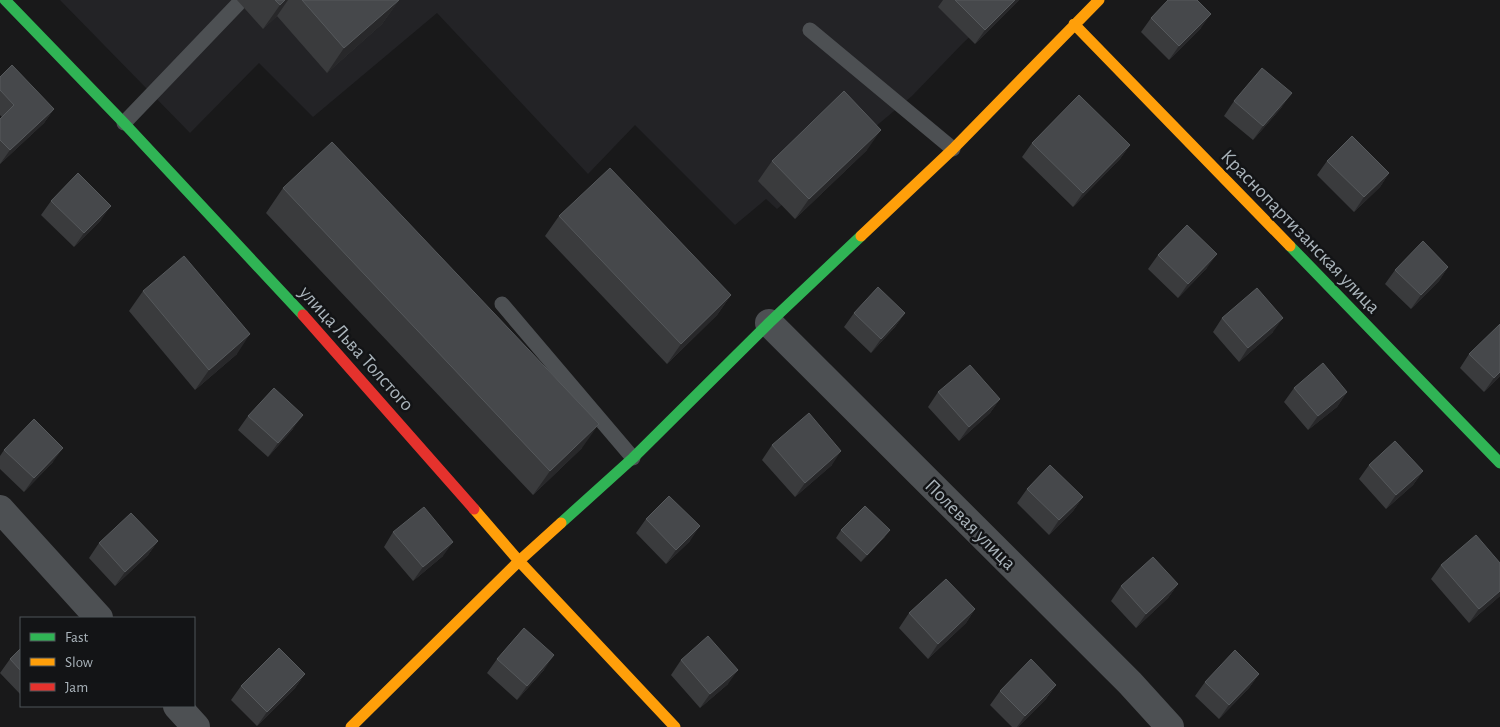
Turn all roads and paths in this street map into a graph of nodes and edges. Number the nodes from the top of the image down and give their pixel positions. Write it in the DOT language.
graph roads {
  1 [pos="5,0"];
  2 [pos="1099,0"];
  3 [pos="238,4"];
  4 [pos="1074,24"];
  5 [pos="810,30"];
  6 [pos="124,123"];
  7 [pos="953,149"];
  8 [pos="502,304"];
  9 [pos="769,324"];
  10 [pos="633,458"];
  11 [pos="1500,464"];
  12 [pos="0,509"];
  13 [pos="519,561"];
  14 [pos="98,617"];
  15 [pos="178,707"];
  16 [pos="196,727"];
  17 [pos="351,727"];
  18 [pos="675,727"];
  19 [pos="1170,727"];
  1 -- 6 [label="street, улица Льва Толстого"];
  2 -- 4 [label="street"];
  3 -- 6 [label="lane"];
  4 -- 7 [label="street"];
  4 -- 11 [label="street, Краснопартизанская улица"];
  5 -- 7 [label="lane"];
  6 -- 13 [label="street, улица Льва Толстого"];
  7 -- 9 [label="street"];
  8 -- 10 [label="lane"];
  9 -- 10 [label="street"];
  9 -- 19 [label="street, Полевая улица"];
  10 -- 13 [label="street"];
  12 -- 14 [label="street"];
  13 -- 17 [label="street"];
  13 -- 18 [label="street, улица Льва Толстого"];
  15 -- 16 [label="street"];
}
